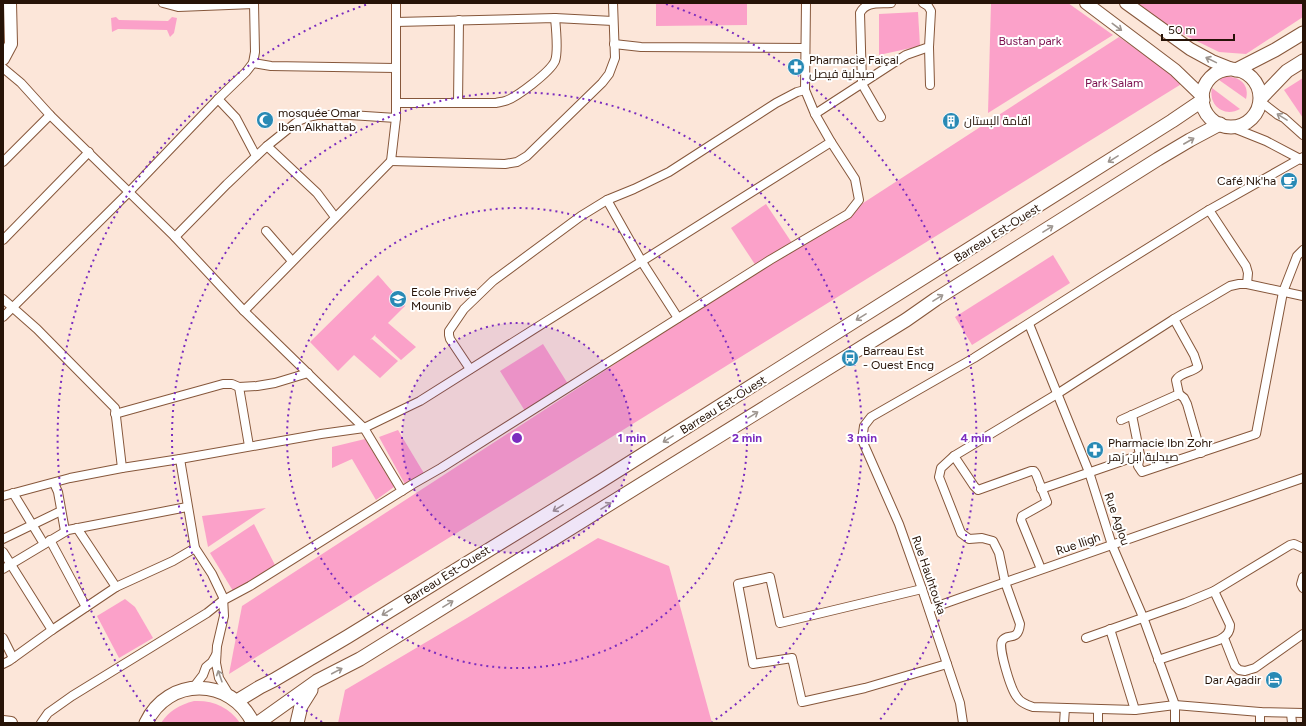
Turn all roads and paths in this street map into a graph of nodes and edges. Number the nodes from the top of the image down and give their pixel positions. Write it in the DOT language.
graph roads {
  1 [pos="10,3"];
  2 [pos="163,3"];
  3 [pos="396,3"];
  4 [pos="613,3"];
  5 [pos="806,3"];
  6 [pos="891,3"];
  7 [pos="923,3"];
  8 [pos="1086,3"];
  9 [pos="1126,3"];
  10 [pos="254,4"];
  11 [pos="555,18"];
  12 [pos="459,20"];
  13 [pos="613,21"];
  14 [pos="396,22"];
  15 [pos="1303,33"];
  16 [pos="614,44"];
  17 [pos="929,47"];
  18 [pos="806,48"];
  19 [pos="3,58"];
  20 [pos="1303,61"];
  21 [pos="253,63"];
  22 [pos="3,68"];
  23 [pos="395,68"];
  24 [pos="1234,69"];
  25 [pos="862,84"];
  26 [pos="930,85"];
  27 [pos="805,90"];
  28 [pos="1203,98"];
  29 [pos="218,99"];
  30 [pos="1260,99"];
  31 [pos="396,103"];
  32 [pos="458,103"];
  33 [pos="815,114"];
  34 [pos="50,115"];
  35 [pos="881,117"];
  36 [pos="396,118"];
  37 [pos="1226,126"];
  38 [pos="1303,135"];
  39 [pos="831,142"];
  40 [pos="267,146"];
  41 [pos="89,152"];
  42 [pos="256,156"];
  43 [pos="1302,159"];
  44 [pos="391,161"];
  45 [pos="3,162"];
  46 [pos="129,192"];
  47 [pos="607,200"];
  48 [pos="1209,210"];
  49 [pos="335,217"];
  50 [pos="266,231"];
  51 [pos="175,237"];
  52 [pos="3,240"];
  53 [pos="1303,250"];
  54 [pos="292,261"];
  55 [pos="642,262"];
  56 [pos="1247,284"];
  57 [pos="1283,292"];
  58 [pos="1303,296"];
  59 [pos="3,299"];
  60 [pos="12,308"];
  61 [pos="244,310"];
  62 [pos="3,317"];
  63 [pos="678,318"];
  64 [pos="1174,319"];
  65 [pos="1029,324"];
  66 [pos="470,370"];
  67 [pos="308,373"];
  68 [pos="239,387"];
  69 [pos="1057,394"];
  70 [pos="1179,394"];
  71 [pos="115,414"];
  72 [pos="1132,415"];
  73 [pos="1121,420"];
  74 [pos="364,428"];
  75 [pos="249,446"];
  76 [pos="1201,453"];
  77 [pos="1140,455"];
  78 [pos="954,456"];
  79 [pos="180,459"];
  80 [pos="122,468"];
  81 [pos="1089,472"];
  82 [pos="1303,478"];
  83 [pos="54,482"];
  84 [pos="1041,489"];
  85 [pos="402,491"];
  86 [pos="13,493"];
  87 [pos="3,496"];
  88 [pos="187,506"];
  89 [pos="61,511"];
  90 [pos="32,525"];
  91 [pos="78,528"];
  92 [pos="65,531"];
  93 [pos="3,539"];
  94 [pos="46,542"];
  95 [pos="1112,545"];
  96 [pos="195,548"];
  97 [pos="1303,548"];
  98 [pos="3,552"];
  99 [pos="11,564"];
  100 [pos="3,569"];
  101 [pos="1041,569"];
  102 [pos="1303,577"];
  103 [pos="1005,582"];
  104 [pos="116,587"];
  105 [pos="1303,588"];
  106 [pos="922,589"];
  107 [pos="1214,592"];
  108 [pos="222,601"];
  109 [pos="86,608"];
  110 [pos="929,609"];
  111 [pos="1143,617"];
  112 [pos="1110,628"];
  113 [pos="52,630"];
  114 [pos="1303,634"];
  115 [pos="3,638"];
  116 [pos="1086,638"];
  117 [pos="1224,638"];
  118 [pos="216,654"];
  119 [pos="13,658"];
  120 [pos="1158,660"];
  121 [pos="3,664"];
  122 [pos="947,664"];
  123 [pos="317,681"];
  124 [pos="193,688"];
  125 [pos="233,698"];
  126 [pos="1175,705"];
  127 [pos="1065,708"];
  128 [pos="1098,709"];
  129 [pos="1135,710"];
  130 [pos="1260,712"];
  131 [pos="1291,712"];
  132 [pos="1303,713"];
  133 [pos="3,722"];
  134 [pos="11,723"];
  135 [pos="41,723"];
  136 [pos="146,723"];
  137 [pos="253,723"];
  138 [pos="258,723"];
  139 [pos="297,723"];
  140 [pos="963,723"];
  141 [pos="1064,723"];
  142 [pos="1098,723"];
  143 [pos="1175,723"];
  144 [pos="1260,723"];
  145 [pos="1292,723"];
  1 -- 19 [label="main road"];
  2 -- 10 [label="street"];
  3 -- 14 [label="street"];
  4 -- 13 [label="street"];
  5 -- 18 [label="street"];
  6 -- 25 [label="street"];
  7 -- 17 [label="street"];
  8 -- 28 [label="main road, one-way"];
  24 -- 9 [label="main road, one-way"];
  10 -- 21 [label="street"];
  11 -- 12 [label="street"];
  11 -- 13 [label="street"];
  11 -- 32 [label="street"];
  12 -- 14 [label="street"];
  12 -- 32 [label="street"];
  13 -- 16 [label="street"];
  14 -- 23 [label="street"];
  15 -- 24 [label="main road"];
  16 -- 18 [label="street"];
  16 -- 44 [label="street"];
  17 -- 25 [label="street"];
  17 -- 26 [label="street"];
  18 -- 27 [label="street"];
  20 -- 30 [label="main road"];
  21 -- 23 [label="street"];
  21 -- 29 [label="street"];
  22 -- 34 [label="street"];
  23 -- 31 [label="street"];
  24 -- 28 [label="main road"];
  24 -- 30 [label="main road"];
  25 -- 33 [label="street"];
  25 -- 35 [label="street"];
  27 -- 33 [label="street"];
  27 -- 47 [label="street"];
  28 -- 37 [label="main road"];
  28 -- 125 [label="main road, Barreau Est-Ouest, one-way"];
  29 -- 42 [label="street"];
  29 -- 46 [label="street"];
  30 -- 37 [label="main road"];
  38 -- 30 [label="street, one-way"];
  31 -- 32 [label="street"];
  31 -- 36 [label="street"];
  33 -- 39 [label="street"];
  34 -- 41 [label="street"];
  34 -- 45 [label="street"];
  36 -- 40 [label="street"];
  36 -- 44 [label="street"];
  37 -- 43 [label="street"];
  123 -- 37 [label="main road, Barreau Est-Ouest, one-way"];
  39 -- 55 [label="street"];
  39 -- 63 [label="street"];
  40 -- 42 [label="street"];
  40 -- 49 [label="street"];
  41 -- 46 [label="street"];
  41 -- 52 [label="street"];
  42 -- 51 [label="street"];
  43 -- 48 [label="street"];
  44 -- 49 [label="street"];
  46 -- 51 [label="street"];
  46 -- 60 [label="street"];
  47 -- 55 [label="street"];
  47 -- 66 [label="street"];
  48 -- 56 [label="street"];
  48 -- 65 [label="street"];
  49 -- 54 [label="street"];
  50 -- 54 [label="street"];
  51 -- 61 [label="street"];
  53 -- 57 [label="street"];
  54 -- 61 [label="street"];
  55 -- 63 [label="street"];
  55 -- 66 [label="street"];
  56 -- 57 [label="street"];
  56 -- 64 [label="street"];
  57 -- 58 [label="street"];
  57 -- 76 [label="street"];
  59 -- 60 [label="street"];
  60 -- 62 [label="street"];
  60 -- 71 [label="street"];
  61 -- 67 [label="street"];
  63 -- 85 [label="street"];
  64 -- 69 [label="street"];
  64 -- 70 [label="street"];
  65 -- 69 [label="street, Rue Aglou"];
  65 -- 106 [label="street, Rue Hauhtouka"];
  66 -- 74 [label="street"];
  67 -- 68 [label="street"];
  67 -- 74 [label="street"];
  68 -- 71 [label="street"];
  68 -- 75 [label="street"];
  69 -- 78 [label="street"];
  69 -- 81 [label="street, Rue Aglou"];
  70 -- 72 [label="street"];
  70 -- 76 [label="street"];
  71 -- 80 [label="street"];
  72 -- 73 [label="street"];
  72 -- 77 [label="street"];
  74 -- 75 [label="street"];
  74 -- 85 [label="street"];
  75 -- 79 [label="street"];
  76 -- 77 [label="street"];
  77 -- 81 [label="street"];
  78 -- 84 [label="street"];
  78 -- 103 [label="street"];
  79 -- 80 [label="street"];
  79 -- 88 [label="street"];
  80 -- 83 [label="street"];
  81 -- 84 [label="street"];
  81 -- 95 [label="street, Rue Aglou"];
  82 -- 95 [label="street, Rue Iligh"];
  83 -- 86 [label="street"];
  83 -- 89 [label="street"];
  84 -- 101 [label="street"];
  85 -- 108 [label="street"];
  86 -- 87 [label="street"];
  86 -- 90 [label="street"];
  88 -- 91 [label="street"];
  88 -- 96 [label="street"];
  89 -- 90 [label="street"];
  89 -- 92 [label="street"];
  90 -- 93 [label="street"];
  90 -- 94 [label="street"];
  91 -- 92 [label="street"];
  91 -- 104 [label="street"];
  92 -- 94 [label="street"];
  94 -- 99 [label="street"];
  94 -- 109 [label="street"];
  95 -- 101 [label="street, Rue Iligh"];
  95 -- 111 [label="street, Rue Aglou"];
  96 -- 104 [label="street"];
  96 -- 108 [label="street"];
  97 -- 107 [label="street"];
  98 -- 99 [label="street"];
  99 -- 100 [label="street"];
  99 -- 113 [label="street"];
  101 -- 103 [label="street, Rue Iligh"];
  102 -- 105 [label="street"];
  103 -- 110 [label="street, Rue Iligh"];
  103 -- 127 [label="street"];
  104 -- 109 [label="street"];
  106 -- 110 [label="street, Rue Hauhtouka"];
  106 -- 122 [label="street"];
  107 -- 111 [label="street"];
  107 -- 117 [label="street"];
  108 -- 118 [label="street"];
  108 -- 135 [label="street"];
  109 -- 113 [label="street"];
  110 -- 122 [label="street, Rue Hauhtouka"];
  111 -- 112 [label="street"];
  111 -- 120 [label="street, Rue Aglou"];
  112 -- 116 [label="street"];
  112 -- 129 [label="street"];
  113 -- 119 [label="street"];
  114 -- 117 [label="street"];
  115 -- 119 [label="street"];
  117 -- 120 [label="street"];
  118 -- 124 [label="street"];
  125 -- 118 [label="street, one-way"];
  119 -- 121 [label="street"];
  120 -- 126 [label="street, Rue Aglou"];
  122 -- 140 [label="street, Rue Hauhtouka"];
  123 -- 138 [label="main road, Barreau Est-Ouest"];
  123 -- 139 [label="main road"];
  124 -- 125 [label="main road"];
  124 -- 136 [label="main road"];
  125 -- 137 [label="main road"];
  126 -- 129 [label="street"];
  126 -- 130 [label="street"];
  126 -- 143 [label="street, Rue Aglou"];
  127 -- 128 [label="street"];
  127 -- 141 [label="street"];
  128 -- 129 [label="street"];
  128 -- 142 [label="street"];
  130 -- 131 [label="street"];
  130 -- 144 [label="street"];
  131 -- 132 [label="street"];
  131 -- 145 [label="street"];
  133 -- 134 [label="main road"];
}
